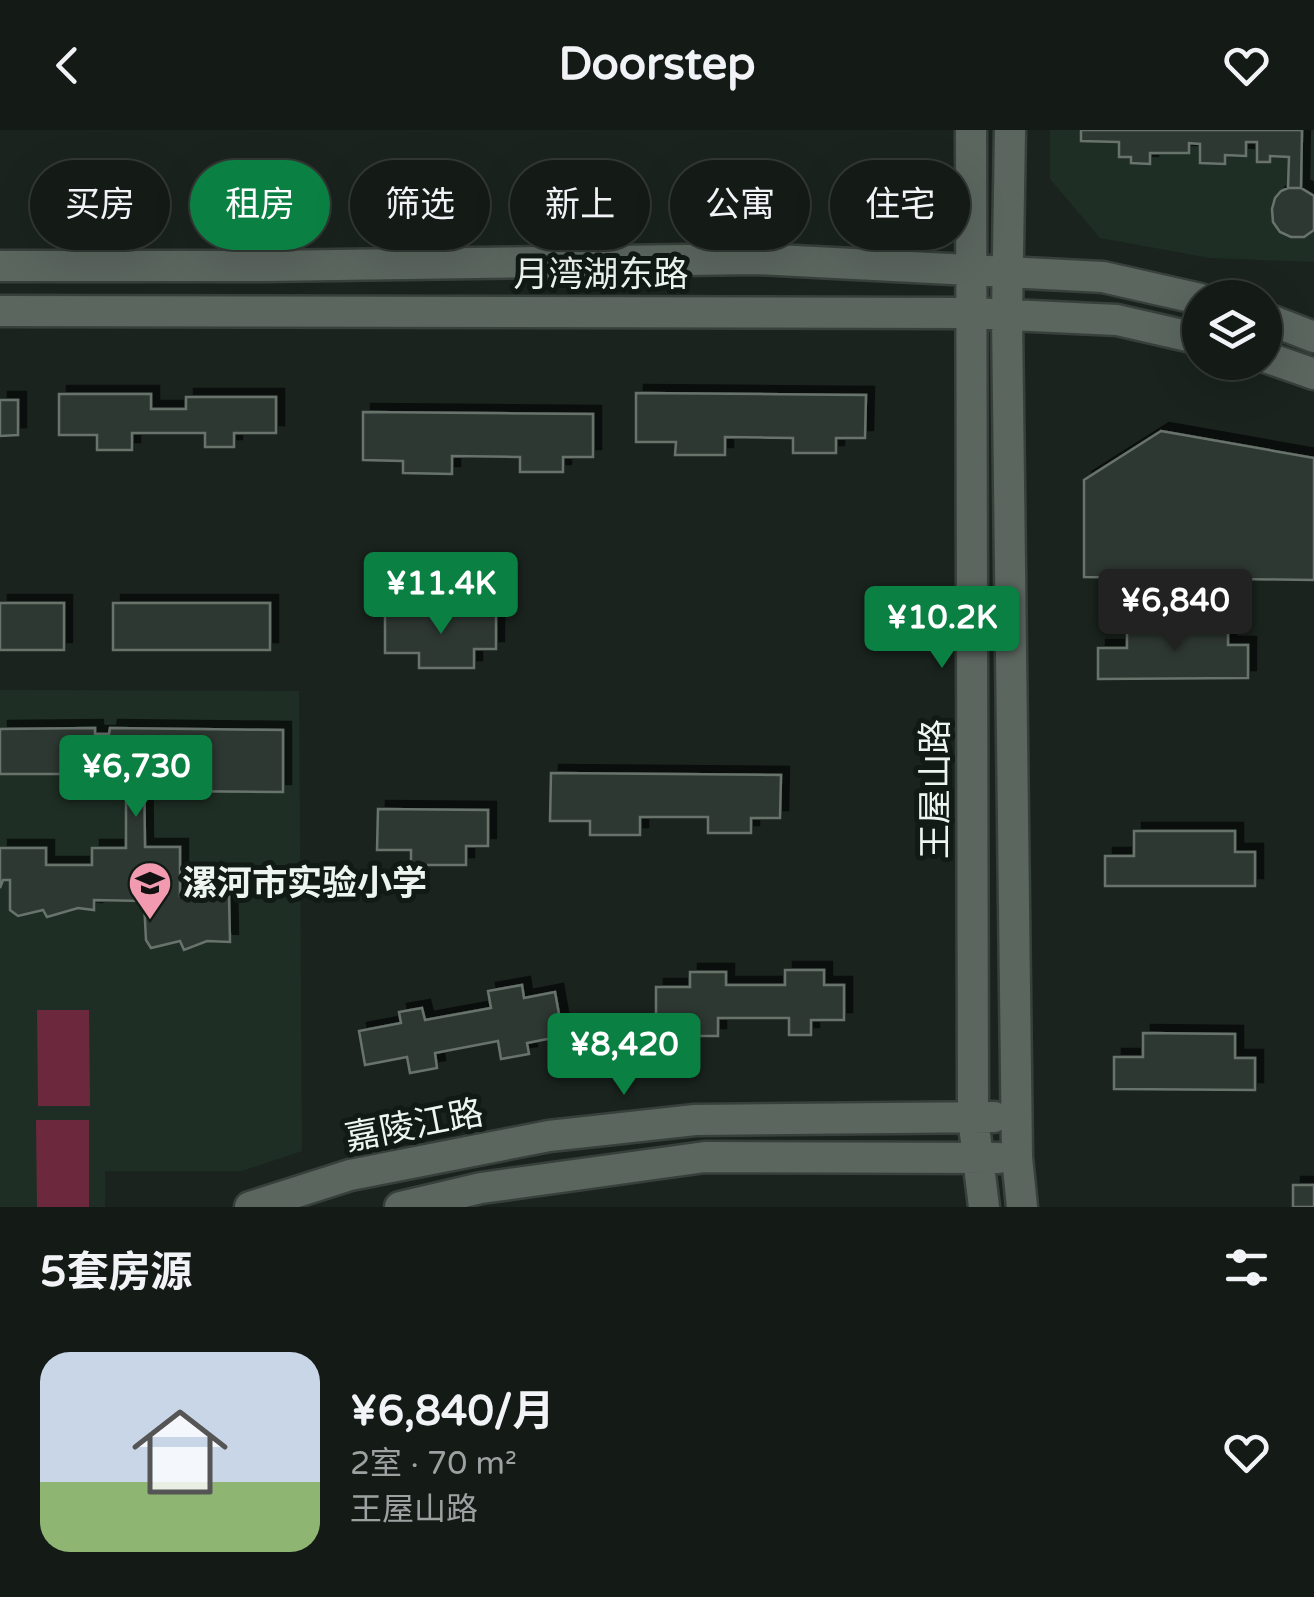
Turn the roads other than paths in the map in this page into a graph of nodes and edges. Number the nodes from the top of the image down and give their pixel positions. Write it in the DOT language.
graph roads {
  1 [pos="971,130"];
  2 [pos="1010,130"];
  3 [pos="0,266"];
  4 [pos="971,270"];
  5 [pos="1008,271"];
  6 [pos="1182,295"];
  7 [pos="0,311"];
  8 [pos="970,314"];
  9 [pos="1007,315"];
  10 [pos="1282,325"];
  11 [pos="1182,335"];
  12 [pos="1314,338"];
  13 [pos="1282,363"];
  14 [pos="1314,374"];
  15 [pos="974,1117"];
  16 [pos="1016,1118"];
  17 [pos="1017,1157"];
  18 [pos="978,1158"];
  19 [pos="250,1207"];
  20 [pos="400,1207"];
  21 [pos="984,1207"];
  22 [pos="1022,1207"];
  1 -- 4 [label="street, 王屋山路"];
  2 -- 5 [label="street"];
  3 -- 4 [label="street, 月湾湖东路"];
  4 -- 5 [label="street, 月湾湖东路"];
  4 -- 8 [label="street, 王屋山路"];
  5 -- 6 [label="street, 月湾湖东路"];
  5 -- 9 [label="street"];
  7 -- 8 [label="street, 月湾湖东路"];
  8 -- 9 [label="street, 月湾湖东路"];
  8 -- 15 [label="street, 王屋山路"];
  9 -- 11 [label="street, 月湾湖东路"];
  9 -- 16 [label="street"];
  10 -- 12 [label="street"];
  13 -- 14 [label="street"];
  15 -- 16 [label="street, 嘉陵江路"];
  15 -- 18 [label="street, 王屋山路"];
  15 -- 19 [label="street, 嘉陵江路"];
  16 -- 17 [label="street"];
  17 -- 18 [label="street"];
  17 -- 22 [label="street"];
  18 -- 20 [label="street"];
  18 -- 21 [label="street, 王屋山路"];
}
